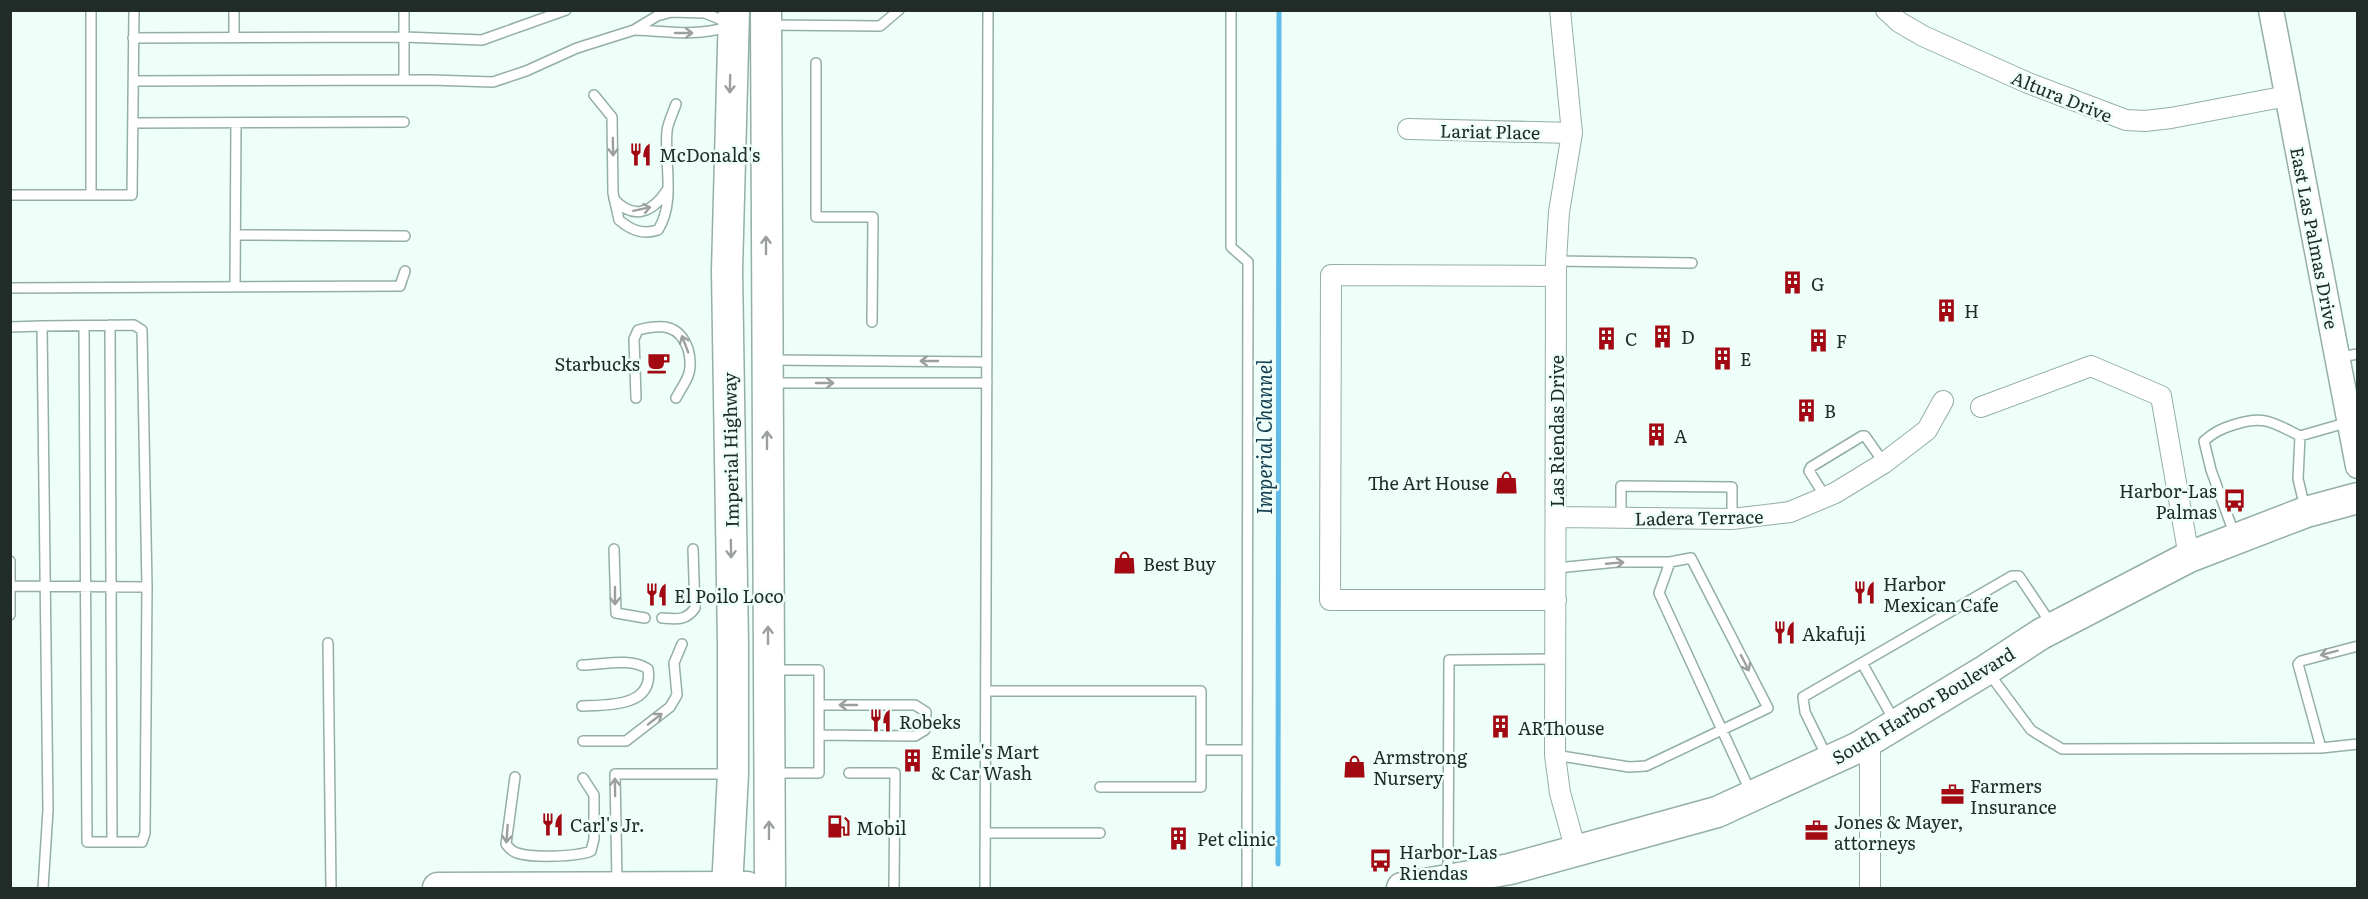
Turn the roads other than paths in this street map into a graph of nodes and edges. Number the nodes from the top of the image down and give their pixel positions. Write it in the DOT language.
graph roads {
  1 [pos="91,10"];
  2 [pos="134,10"];
  3 [pos="234,10"];
  4 [pos="404,10"];
  5 [pos="566,10"];
  6 [pos="899,10"];
  7 [pos="987,10"];
  8 [pos="1231,10"];
  9 [pos="1560,10"];
  10 [pos="1886,10"];
  11 [pos="2271,10"];
  12 [pos="750,20"];
  13 [pos="634,30"];
  14 [pos="404,37"];
  15 [pos="133,38"];
  16 [pos="234,38"];
  17 [pos="816,63"];
  18 [pos="404,80"];
  19 [pos="134,81"];
  20 [pos="594,95"];
  21 [pos="2287,96"];
  22 [pos="676,104"];
  23 [pos="404,122"];
  24 [pos="133,123"];
  25 [pos="236,123"];
  26 [pos="1408,129"];
  27 [pos="1572,133"];
  28 [pos="667,190"];
  29 [pos="10,195"];
  30 [pos="91,195"];
  31 [pos="614,199"];
  32 [pos="236,235"];
  33 [pos="405,237"];
  34 [pos="727,242"];
  35 [pos="1692,263"];
  36 [pos="1556,268"];
  37 [pos="405,271"];
  38 [pos="236,287"];
  39 [pos="10,288"];
  40 [pos="872,322"];
  41 [pos="42,326"];
  42 [pos="84,326"];
  43 [pos="110,326"];
  44 [pos="10,327"];
  45 [pos="2348,356"];
  46 [pos="987,362"];
  47 [pos="766,371"];
  48 [pos="987,383"];
  49 [pos="636,398"];
  50 [pos="676,398"];
  51 [pos="1943,401"];
  52 [pos="1981,407"];
  53 [pos="2353,421"];
  54 [pos="2300,436"];
  55 [pos="1884,463"];
  56 [pos="2358,466"];
  57 [pos="1826,498"];
  58 [pos="2358,498"];
  59 [pos="2306,512"];
  60 [pos="1621,517"];
  61 [pos="1557,518"];
  62 [pos="1732,519"];
  63 [pos="2236,539"];
  64 [pos="614,549"];
  65 [pos="693,549"];
  66 [pos="2189,557"];
  67 [pos="10,561"];
  68 [pos="1670,562"];
  69 [pos="1557,568"];
  70 [pos="11,586"];
  71 [pos="45,586"];
  72 [pos="86,587"];
  73 [pos="111,587"];
  74 [pos="147,587"];
  75 [pos="1556,600"];
  76 [pos="10,615"];
  77 [pos="645,618"];
  78 [pos="662,618"];
  79 [pos="2054,627"];
  80 [pos="328,643"];
  81 [pos="682,644"];
  82 [pos="2358,646"];
  83 [pos="1557,659"];
  84 [pos="1862,663"];
  85 [pos="582,665"];
  86 [pos="769,670"];
  87 [pos="1986,670"];
  88 [pos="986,691"];
  89 [pos="819,705"];
  90 [pos="582,706"];
  91 [pos="1896,724"];
  92 [pos="1723,731"];
  93 [pos="819,735"];
  94 [pos="1870,740"];
  95 [pos="583,741"];
  96 [pos="2358,744"];
  97 [pos="2321,748"];
  98 [pos="1201,750"];
  99 [pos="1247,750"];
  100 [pos="1555,755"];
  101 [pos="1829,761"];
  102 [pos="769,773"];
  103 [pos="849,773"];
  104 [pos="733,774"];
  105 [pos="516,777"];
  106 [pos="583,778"];
  107 [pos="1100,787"];
  108 [pos="1753,796"];
  109 [pos="986,833"];
  110 [pos="1100,833"];
  111 [pos="112,842"];
  112 [pos="1576,851"];
  113 [pos="1499,880"];
  114 [pos="1448,881"];
  115 [pos="727,887"];
  116 [pos="43,888"];
  117 [pos="331,888"];
  118 [pos="438,888"];
  119 [pos="617,888"];
  120 [pos="770,888"];
  121 [pos="786,888"];
  122 [pos="894,888"];
  123 [pos="985,888"];
  124 [pos="1247,888"];
  125 [pos="1402,888"];
  126 [pos="1870,888"];
  1 -- 30 [label="lane"];
  2 -- 15 [label="lane"];
  3 -- 16 [label="lane"];
  4 -- 14 [label="lane"];
  5 -- 14 [label="lane"];
  6 -- 12 [label="lane"];
  7 -- 46 [label="lane"];
  8 -- 99 [label="lane"];
  9 -- 27 [label="street, Las Riendas Drive"];
  10 -- 21 [label="street, Altura Drive"];
  11 -- 21 [label="street, East Las Palmas Drive"];
  13 -- 12 [label="lane, one-way"];
  12 -- 13 [label="lane"];
  12 -- 34 [label="main road, Imperial Highway, one-way"];
  47 -- 12 [label="main road, Imperial Highway, one-way"];
  13 -- 18 [label="lane"];
  14 -- 16 [label="lane"];
  14 -- 18 [label="lane"];
  15 -- 16 [label="lane"];
  15 -- 19 [label="lane"];
  17 -- 40 [label="lane"];
  18 -- 19 [label="lane"];
  19 -- 24 [label="lane"];
  20 -- 31 [label="lane, one-way"];
  21 -- 45 [label="street, East Las Palmas Drive"];
  22 -- 28 [label="lane"];
  23 -- 25 [label="lane"];
  24 -- 25 [label="lane"];
  24 -- 30 [label="lane"];
  25 -- 32 [label="lane"];
  26 -- 27 [label="street, Lariat Place"];
  27 -- 36 [label="street, Las Riendas Drive"];
  31 -- 28 [label="lane, one-way"];
  28 -- 31 [label="lane"];
  29 -- 30 [label="lane"];
  32 -- 33 [label="lane"];
  32 -- 38 [label="lane"];
  34 -- 47 [label="main road"];
  34 -- 104 [label="main road, Imperial Highway, one-way"];
  35 -- 36 [label="lane"];
  36 -- 61 [label="street, Las Riendas Drive"];
  36 -- 75 [label="street"];
  37 -- 38 [label="lane"];
  38 -- 39 [label="lane"];
  41 -- 42 [label="lane"];
  41 -- 44 [label="lane"];
  41 -- 71 [label="lane"];
  42 -- 43 [label="lane"];
  42 -- 72 [label="lane"];
  43 -- 73 [label="lane"];
  43 -- 74 [label="lane"];
  45 -- 53 [label="street, East Las Palmas Drive"];
  46 -- 47 [label="lane, one-way"];
  46 -- 48 [label="lane"];
  47 -- 48 [label="lane, one-way"];
  86 -- 47 [label="main road, Imperial Highway, one-way"];
  48 -- 88 [label="lane"];
  50 -- 49 [label="lane, one-way"];
  51 -- 55 [label="street, Ladera Terrace"];
  52 -- 66 [label="street"];
  53 -- 54 [label="lane"];
  53 -- 56 [label="street, East Las Palmas Drive"];
  54 -- 59 [label="lane"];
  54 -- 63 [label="lane"];
  55 -- 57 [label="street, Ladera Terrace"];
  55 -- 57 [label="lane"];
  57 -- 62 [label="street, Ladera Terrace"];
  58 -- 59 [label="main road, South Harbor Boulevard"];
  59 -- 63 [label="main road, South Harbor Boulevard"];
  60 -- 61 [label="street, Ladera Terrace"];
  60 -- 62 [label="street, Ladera Terrace"];
  60 -- 62 [label="lane"];
  61 -- 69 [label="street, Las Riendas Drive"];
  63 -- 66 [label="main road, South Harbor Boulevard"];
  64 -- 77 [label="lane, one-way"];
  65 -- 78 [label="lane"];
  66 -- 79 [label="main road, South Harbor Boulevard"];
  67 -- 70 [label="lane"];
  69 -- 68 [label="lane, one-way"];
  68 -- 92 [label="lane"];
  68 -- 92 [label="lane, one-way"];
  69 -- 75 [label="street, Las Riendas Drive"];
  70 -- 71 [label="lane"];
  70 -- 76 [label="lane"];
  71 -- 72 [label="lane"];
  71 -- 116 [label="lane"];
  72 -- 73 [label="lane"];
  72 -- 111 [label="lane"];
  73 -- 74 [label="lane"];
  73 -- 111 [label="lane"];
  74 -- 111 [label="lane"];
  75 -- 83 [label="street, Las Riendas Drive"];
  79 -- 84 [label="lane"];
  79 -- 87 [label="main road, South Harbor Boulevard"];
  80 -- 117 [label="lane"];
  95 -- 81 [label="lane, one-way"];
  82 -- 97 [label="lane, one-way"];
  83 -- 100 [label="street, Las Riendas Drive"];
  83 -- 114 [label="lane"];
  84 -- 91 [label="lane"];
  84 -- 101 [label="lane"];
  85 -- 90 [label="lane"];
  86 -- 89 [label="lane"];
  86 -- 102 [label="main road, Imperial Highway"];
  87 -- 91 [label="main road, South Harbor Boulevard"];
  87 -- 97 [label="lane"];
  88 -- 98 [label="lane"];
  88 -- 109 [label="lane"];
  89 -- 93 [label="lane"];
  93 -- 89 [label="lane, one-way"];
  91 -- 94 [label="main road, South Harbor Boulevard"];
  92 -- 100 [label="lane"];
  92 -- 108 [label="lane"];
  93 -- 102 [label="lane"];
  94 -- 101 [label="main road, South Harbor Boulevard"];
  94 -- 126 [label="street"];
  96 -- 97 [label="lane"];
  98 -- 99 [label="lane"];
  98 -- 107 [label="lane"];
  99 -- 124 [label="lane"];
  100 -- 112 [label="street, Las Riendas Drive"];
  101 -- 108 [label="main road, South Harbor Boulevard"];
  120 -- 102 [label="main road, Imperial Highway, one-way"];
  103 -- 122 [label="lane"];
  104 -- 115 [label="main road, Imperial Highway"];
  119 -- 104 [label="lane, one-way"];
  105 -- 106 [label="lane, one-way"];
  108 -- 112 [label="main road, South Harbor Boulevard"];
  109 -- 110 [label="lane"];
  109 -- 123 [label="lane"];
  112 -- 113 [label="main road"];
  113 -- 114 [label="main road"];
  114 -- 125 [label="main road"];
  115 -- 119 [label="main road"];
  115 -- 120 [label="main road"];
  118 -- 119 [label="main road"];
  120 -- 121 [label="main road"];
}
